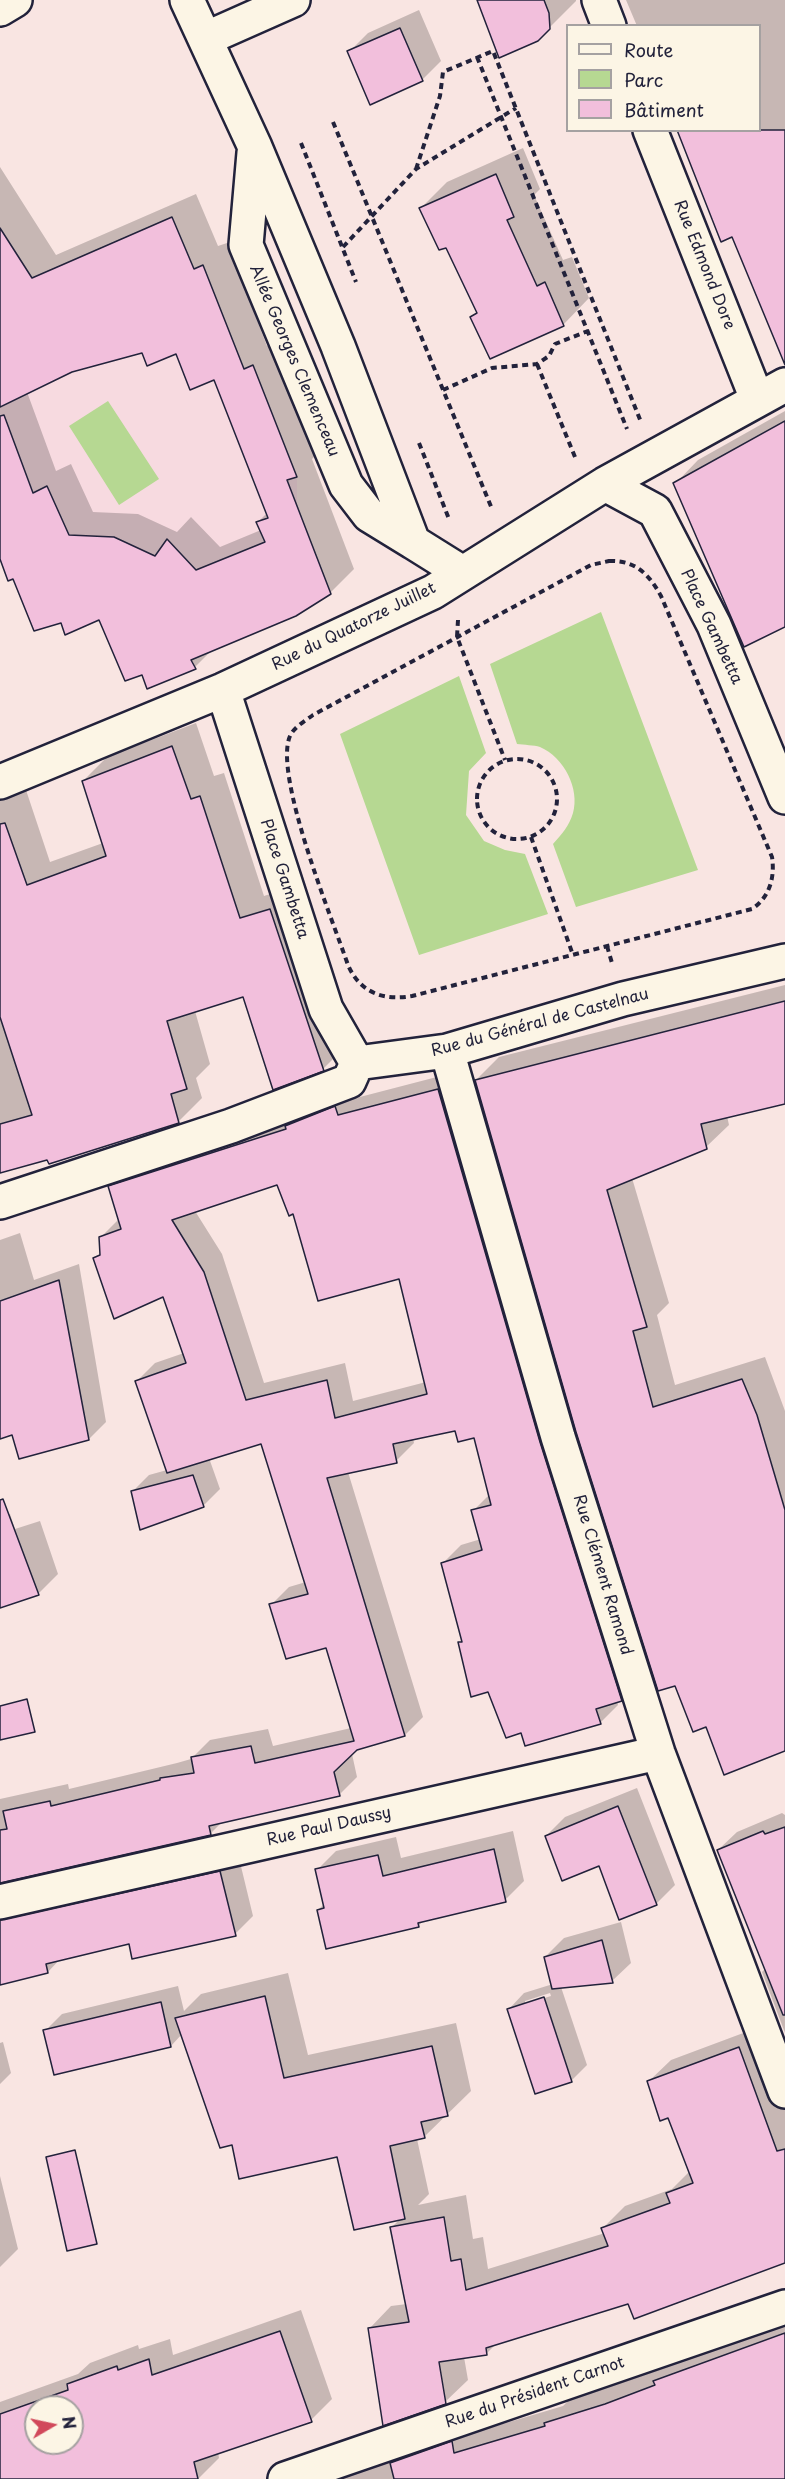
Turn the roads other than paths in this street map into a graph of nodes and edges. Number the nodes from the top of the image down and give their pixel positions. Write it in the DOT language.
graph roads {
  1 [pos="15,0"];
  2 [pos="187,0"];
  3 [pos="292,0"];
  4 [pos="599,0"];
  5 [pos="0,9"];
  6 [pos="608,24"];
  7 [pos="205,39"];
  8 [pos="651,132"];
  9 [pos="255,147"];
  10 [pos="771,392"];
  11 [pos="605,484"];
  12 [pos="413,542"];
  13 [pos="461,572"];
  14 [pos="223,690"];
  15 [pos="0,782"];
  16 [pos="785,797"];
  17 [pos="785,961"];
  18 [pos="447,1051"];
  19 [pos="357,1063"];
  20 [pos="0,1202"];
  21 [pos="658,1753"];
  22 [pos="0,1902"];
  23 [pos="785,2091"];
  24 [pos="785,2307"];
  25 [pos="285,2479"];
  1 -- 5 [label="street"];
  2 -- 7 [label="street"];
  3 -- 7 [label="street"];
  4 -- 6 [label="street"];
  7 -- 9 [label="street"];
  8 -- 10 [label="street, Rue Edmond Dore"];
  9 -- 12 [label="street"];
  9 -- 12 [label="street, Allée Georges Clemenceau"];
  10 -- 11 [label="street, Rue du Quatorze Juillet"];
  11 -- 13 [label="street, Rue du Quatorze Juillet"];
  11 -- 16 [label="street, Place Gambetta"];
  12 -- 13 [label="street, Allée Georges Clemenceau"];
  13 -- 14 [label="street, Rue du Quatorze Juillet"];
  14 -- 15 [label="street, Rue du Quatorze Juillet"];
  14 -- 19 [label="street, Place Gambetta"];
  17 -- 18 [label="street, Rue du Général de Castelnau"];
  18 -- 19 [label="street, Rue du Général de Castelnau"];
  18 -- 21 [label="street, Rue Clément Ramond"];
  19 -- 20 [label="street"];
  21 -- 22 [label="street, Rue Paul Daussy"];
  21 -- 23 [label="street, Rue Clément Ramond"];
  24 -- 25 [label="street, Rue du Président Carnot"];
}
